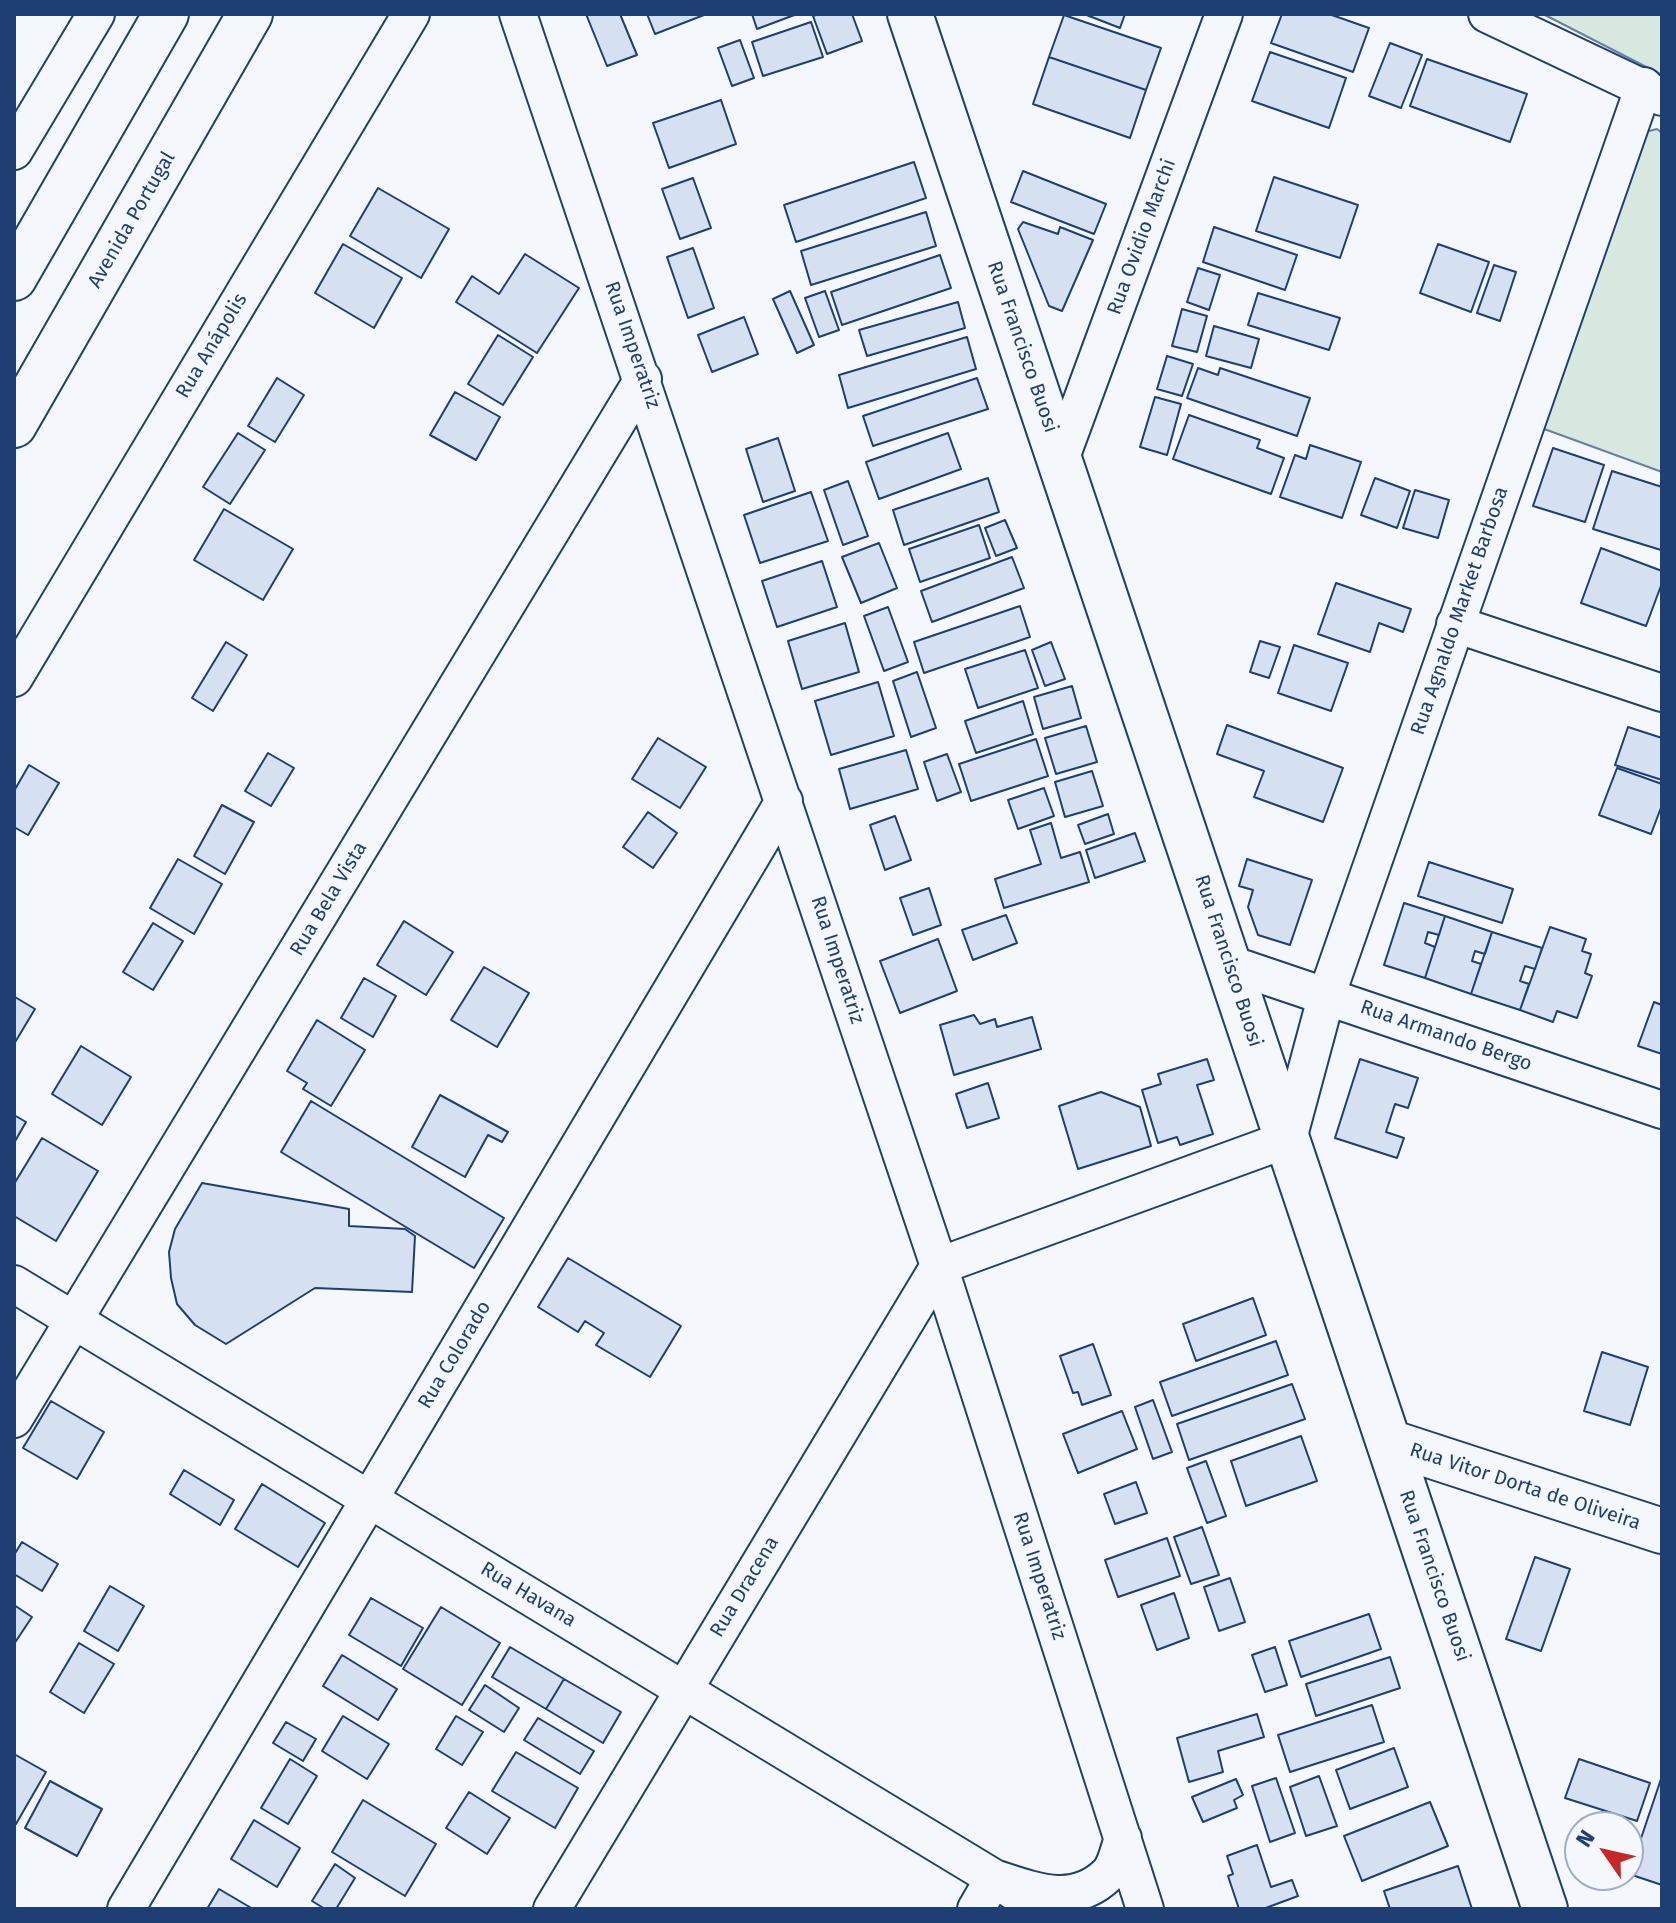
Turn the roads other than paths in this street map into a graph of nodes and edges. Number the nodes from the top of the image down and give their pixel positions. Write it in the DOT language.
graph roads {
  1 [pos="96,14"];
  2 [pos="166,14"];
  3 [pos="250,14"];
  4 [pos="411,14"];
  5 [pos="518,14"];
  6 [pos="910,14"];
  7 [pos="1224,14"];
  8 [pos="1487,14"];
  9 [pos="1653,91"];
  10 [pos="14,151"];
  11 [pos="14,278"];
  12 [pos="643,379"];
  13 [pos="14,425"];
  14 [pos="1060,460"];
  15 [pos="1455,624"];
  16 [pos="14,678"];
  17 [pos="1662,693"];
  18 [pos="784,801"];
  19 [pos="1230,964"];
  20 [pos="1327,994"];
  21 [pos="1662,1110"];
  22 [pos="1288,1139"];
  23 [pos="939,1266"];
  24 [pos="14,1284"];
  25 [pos="74,1320"];
  26 [pos="14,1419"];
  27 [pos="1389,1442"];
  28 [pos="369,1499"];
  29 [pos="1662,1531"];
  30 [pos="683,1690"];
  31 [pos="1123,1838"];
  32 [pos="994,1878"];
  33 [pos="126,1909"];
  34 [pos="552,1909"];
  35 [pos="976,1909"];
  36 [pos="1040,1909"];
  37 [pos="1145,1909"];
  38 [pos="1545,1909"];
  1 -- 10 [label="street"];
  2 -- 11 [label="street"];
  3 -- 13 [label="street, Avenida Portugal"];
  4 -- 16 [label="street, Rua Anápolis"];
  5 -- 12 [label="street, Rua Imperatriz"];
  6 -- 14 [label="street, Rua Francisco Buosi"];
  7 -- 14 [label="street, Rua Ovidio Marchi"];
  8 -- 9 [label="street"];
  9 -- 15 [label="street, Rua Agnaldo Market Barbosa"];
  12 -- 18 [label="street, Rua Imperatriz"];
  12 -- 25 [label="street, Rua Bela Vista"];
  14 -- 19 [label="street, Rua Francisco Buosi"];
  15 -- 17 [label="street"];
  15 -- 20 [label="street, Rua Agnaldo Market Barbosa"];
  18 -- 23 [label="street, Rua Imperatriz"];
  18 -- 28 [label="street, Rua Colorado"];
  19 -- 20 [label="street, Rua Armando Bergo"];
  19 -- 22 [label="street, Rua Francisco Buosi"];
  20 -- 21 [label="street, Rua Armando Bergo"];
  20 -- 22 [label="street, Rua Agnaldo Market Barbosa"];
  22 -- 23 [label="street"];
  22 -- 27 [label="street, Rua Francisco Buosi"];
  23 -- 30 [label="street, Rua Dracena"];
  23 -- 31 [label="street, Rua Imperatriz"];
  24 -- 25 [label="street, Rua Havana"];
  25 -- 26 [label="street, Rua Bela Vista"];
  25 -- 28 [label="street, Rua Havana"];
  27 -- 29 [label="street, Rua Vitor Dorta de Oliveira"];
  27 -- 38 [label="street, Rua Francisco Buosi"];
  28 -- 30 [label="street, Rua Havana"];
  28 -- 33 [label="street, Rua Colorado"];
  30 -- 32 [label="street, Rua Havana"];
  30 -- 34 [label="street, Rua Dracena"];
  31 -- 32 [label="street"];
  31 -- 37 [label="street, Rua Imperatriz"];
  32 -- 35 [label="street"];
  32 -- 36 [label="street, Rua Havana"];
}
